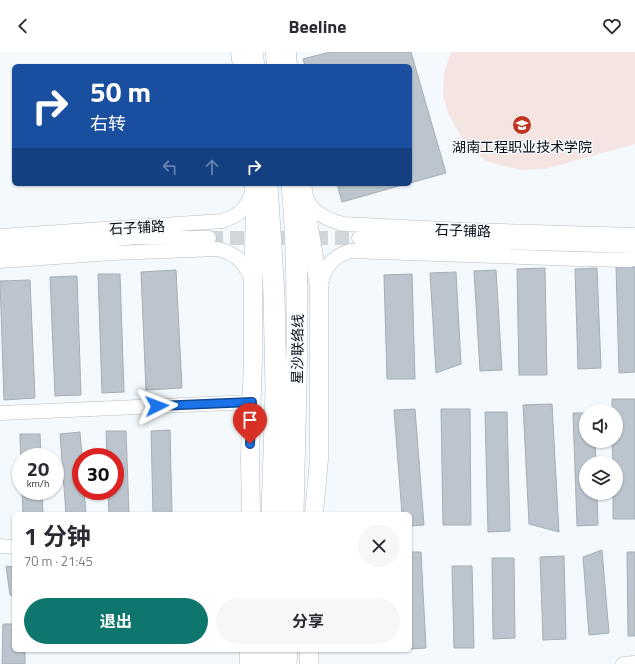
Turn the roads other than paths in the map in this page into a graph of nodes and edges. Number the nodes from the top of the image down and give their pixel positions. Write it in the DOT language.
graph roads {
  1 [pos="240,52"];
  2 [pos="252,52"];
  3 [pos="276,52"];
  4 [pos="287,52"];
  5 [pos="242,64"];
  6 [pos="254,64"];
  7 [pos="278,64"];
  8 [pos="288,64"];
  9 [pos="254,186"];
  10 [pos="254,186"];
  11 [pos="267,186"];
  12 [pos="299,188"];
  13 [pos="635,235"];
  14 [pos="0,236"];
  15 [pos="209,238"];
  16 [pos="359,238"];
  17 [pos="635,246"];
  18 [pos="0,248"];
  19 [pos="635,259"];
  20 [pos="0,261"];
  21 [pos="253,283"];
  22 [pos="319,287"];
  23 [pos="252,402"];
  24 [pos="0,413"];
  25 [pos="251,512"];
  26 [pos="272,512"];
  27 [pos="292,512"];
  28 [pos="314,512"];
  29 [pos="0,546"];
  30 [pos="12,547"];
  31 [pos="249,652"];
  32 [pos="267,652"];
  33 [pos="287,652"];
  34 [pos="309,652"];
  35 [pos="635,663"];
  36 [pos="249,664"];
  37 [pos="267,664"];
  38 [pos="286,664"];
  39 [pos="309,664"];
  40 [pos="623,664"];
  1 -- 5 [label="main road"];
  2 -- 6 [label="highway"];
  3 -- 7 [label="highway"];
  4 -- 8 [label="main road"];
  9 -- 14 [label="street, 石子铺路"];
  10 -- 21 [label="main road"];
  11 -- 26 [label="highway"];
  12 -- 13 [label="street, 石子铺路"];
  12 -- 22 [label="main road"];
  12 -- 27 [label="highway, 星沙联络线"];
  15 -- 18 [label="street, 石子铺路"];
  16 -- 17 [label="street, 石子铺路"];
  19 -- 22 [label="street, 石子铺路"];
  20 -- 21 [label="street, 石子铺路"];
  21 -- 23 [label="main road"];
  22 -- 28 [label="main road"];
  23 -- 24 [label="street"];
  23 -- 25 [label="main road"];
  29 -- 30 [label="street"];
  31 -- 36 [label="main road"];
  32 -- 37 [label="highway"];
  33 -- 38 [label="highway"];
  34 -- 39 [label="main road"];
  35 -- 40 [label="street"];
}
